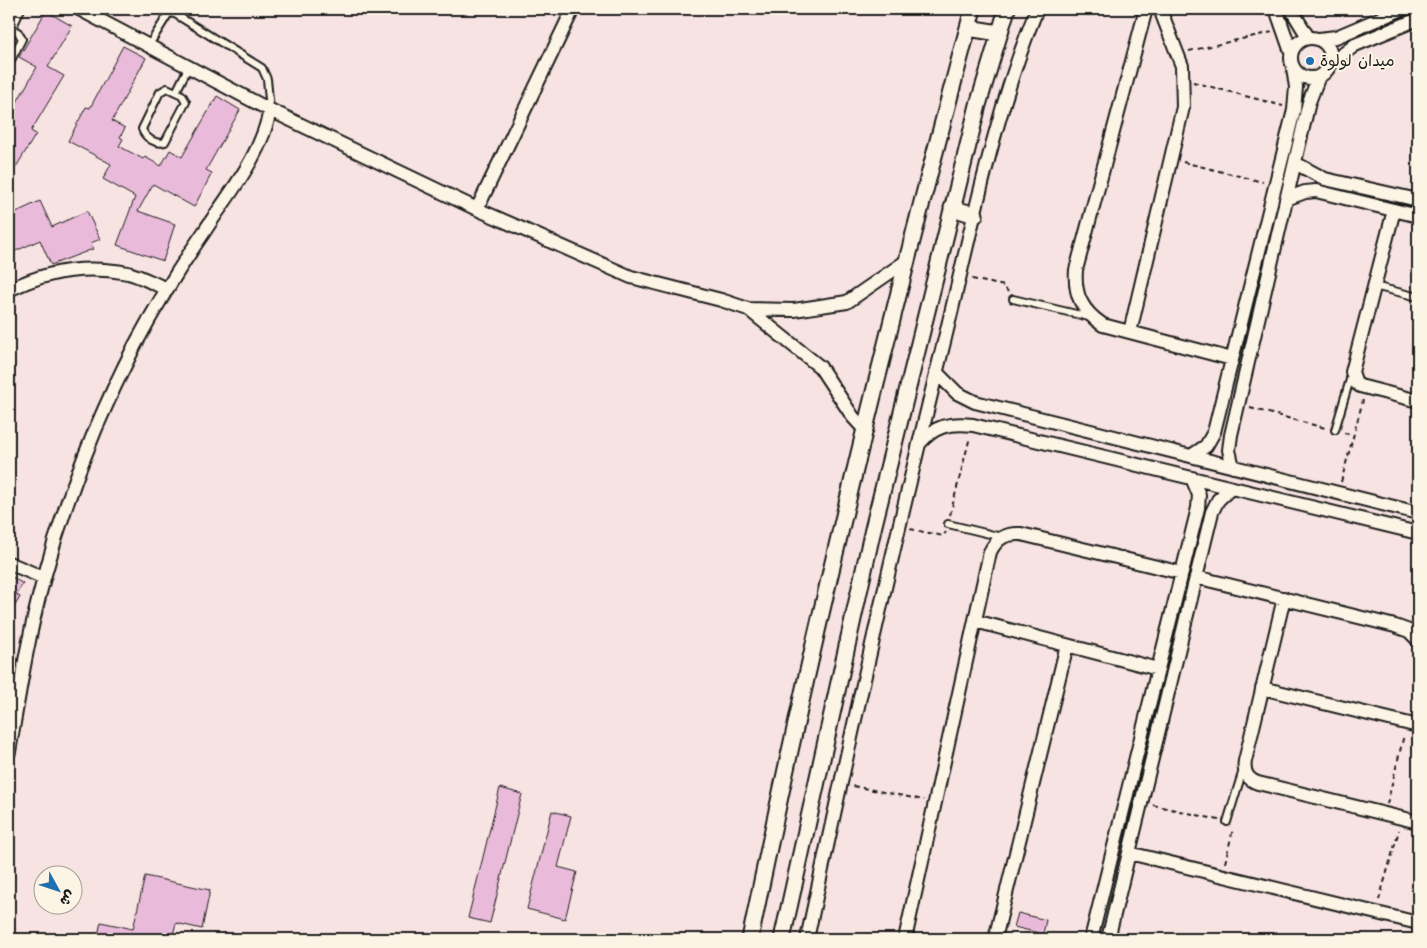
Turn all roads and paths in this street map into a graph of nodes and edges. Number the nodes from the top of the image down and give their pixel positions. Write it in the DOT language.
graph roads {
  1 [pos="21,9"];
  2 [pos="79,9"];
  3 [pos="573,9"];
  4 [pos="973,9"];
  5 [pos="1007,9"];
  6 [pos="1037,9"];
  7 [pos="1146,9"];
  8 [pos="1160,9"];
  9 [pos="1276,9"];
  10 [pos="1291,9"];
  11 [pos="1402,9"];
  12 [pos="1418,19"];
  13 [pos="10,28"];
  14 [pos="968,28"];
  15 [pos="1284,29"];
  16 [pos="999,33"];
  17 [pos="1314,38"];
  18 [pos="149,45"];
  19 [pos="1291,52"];
  20 [pos="1178,54"];
  21 [pos="9,64"];
  22 [pos="1330,64"];
  23 [pos="189,66"];
  24 [pos="1294,68"];
  25 [pos="1319,76"];
  26 [pos="1184,79"];
  27 [pos="176,92"];
  28 [pos="270,110"];
  29 [pos="1294,110"];
  30 [pos="1171,159"];
  31 [pos="1295,164"];
  32 [pos="1275,185"];
  33 [pos="1286,199"];
  34 [pos="1418,200"];
  35 [pos="952,208"];
  36 [pos="477,209"];
  37 [pos="1394,210"];
  38 [pos="975,215"];
  39 [pos="1418,216"];
  40 [pos="905,262"];
  41 [pos="960,276"];
  42 [pos="1374,286"];
  43 [pos="167,289"];
  44 [pos="9,290"];
  45 [pos="1418,297"];
  46 [pos="1013,298"];
  47 [pos="748,309"];
  48 [pos="1092,318"];
  49 [pos="1130,332"];
  50 [pos="1232,359"];
  51 [pos="936,372"];
  52 [pos="1352,372"];
  53 [pos="1366,388"];
  54 [pos="1418,401"];
  55 [pos="1238,405"];
  56 [pos="973,425"];
  57 [pos="864,429"];
  58 [pos="1335,430"];
  59 [pos="1354,435"];
  60 [pos="919,444"];
  61 [pos="1191,456"];
  62 [pos="1233,466"];
  63 [pos="1192,478"];
  64 [pos="1231,488"];
  65 [pos="1338,493"];
  66 [pos="1198,508"];
  67 [pos="1212,512"];
  68 [pos="1418,513"];
  69 [pos="948,524"];
  70 [pos="898,526"];
  71 [pos="1418,532"];
  72 [pos="1002,537"];
  73 [pos="9,563"];
  74 [pos="1182,573"];
  75 [pos="1196,577"];
  76 [pos="44,578"];
  77 [pos="1284,598"];
  78 [pos="975,621"];
  79 [pos="1415,635"];
  80 [pos="1066,645"];
  81 [pos="1158,669"];
  82 [pos="1262,688"];
  83 [pos="1413,725"];
  84 [pos="9,752"];
  85 [pos="1244,767"];
  86 [pos="840,783"];
  87 [pos="935,802"];
  88 [pos="1141,802"];
  89 [pos="1384,814"];
  90 [pos="1402,818"];
  91 [pos="1228,822"];
  92 [pos="1418,822"];
  93 [pos="1129,853"];
  94 [pos="1222,875"];
  95 [pos="1376,913"];
  96 [pos="1418,923"];
  97 [pos="750,939"];
  98 [pos="782,939"];
  99 [pos="807,939"];
  100 [pos="905,939"];
  101 [pos="995,939"];
  102 [pos="1091,939"];
  103 [pos="1108,939"];
  1 -- 13 [label="lane"];
  2 -- 18 [label="street"];
  3 -- 36 [label="street"];
  4 -- 14 [label="street"];
  5 -- 16 [label="street"];
  6 -- 38 [label="street"];
  7 -- 48 [label="street"];
  8 -- 20 [label="street"];
  9 -- 15 [label="street"];
  10 -- 17 [label="street"];
  11 -- 17 [label="street"];
  12 -- 22 [label="street"];
  13 -- 21 [label="lane"];
  14 -- 16 [label="street"];
  14 -- 40 [label="street"];
  15 -- 19 [label="street"];
  15 -- 20 [label="path"];
  16 -- 35 [label="street"];
  17 -- 19 [label="street"];
  17 -- 22 [label="street"];
  18 -- 23 [label="street"];
  18 -- 28 [label="lane"];
  19 -- 24 [label="street"];
  20 -- 26 [label="street"];
  22 -- 25 [label="street"];
  23 -- 27 [label="lane"];
  23 -- 28 [label="street"];
  24 -- 25 [label="street"];
  24 -- 29 [label="street"];
  25 -- 31 [label="street"];
  26 -- 29 [label="path"];
  26 -- 30 [label="street"];
  27 -- 27 [label="lane"];
  28 -- 36 [label="street"];
  28 -- 43 [label="street"];
  29 -- 32 [label="street"];
  30 -- 32 [label="path"];
  30 -- 49 [label="street"];
  31 -- 33 [label="street"];
  31 -- 34 [label="street"];
  32 -- 50 [label="street"];
  33 -- 37 [label="street"];
  33 -- 55 [label="street"];
  35 -- 38 [label="street"];
  35 -- 98 [label="street"];
  36 -- 47 [label="street"];
  37 -- 39 [label="street"];
  37 -- 42 [label="street"];
  38 -- 41 [label="street"];
  40 -- 47 [label="street"];
  40 -- 57 [label="street"];
  41 -- 46 [label="path"];
  41 -- 51 [label="street"];
  42 -- 45 [label="lane"];
  42 -- 52 [label="street"];
  43 -- 44 [label="street"];
  43 -- 76 [label="street"];
  46 -- 48 [label="lane"];
  47 -- 57 [label="street"];
  48 -- 49 [label="street"];
  49 -- 50 [label="street"];
  50 -- 61 [label="street"];
  51 -- 60 [label="street"];
  51 -- 61 [label="street"];
  52 -- 53 [label="street"];
  52 -- 58 [label="lane"];
  53 -- 54 [label="street"];
  53 -- 59 [label="path"];
  55 -- 58 [label="path"];
  55 -- 62 [label="street"];
  56 -- 60 [label="street"];
  56 -- 63 [label="street"];
  56 -- 69 [label="path"];
  57 -- 97 [label="street"];
  58 -- 59 [label="path"];
  59 -- 65 [label="path"];
  60 -- 70 [label="street"];
  61 -- 62 [label="street"];
  62 -- 65 [label="street"];
  63 -- 64 [label="street"];
  63 -- 66 [label="street"];
  64 -- 67 [label="street"];
  64 -- 71 [label="street"];
  65 -- 68 [label="street"];
  66 -- 67 [label="street"];
  66 -- 74 [label="street"];
  67 -- 75 [label="street"];
  69 -- 70 [label="path"];
  69 -- 72 [label="lane"];
  70 -- 86 [label="street"];
  72 -- 74 [label="street"];
  72 -- 78 [label="street"];
  73 -- 76 [label="street"];
  74 -- 81 [label="street"];
  75 -- 77 [label="street"];
  75 -- 88 [label="street"];
  76 -- 84 [label="street"];
  77 -- 79 [label="street"];
  77 -- 82 [label="street"];
  78 -- 80 [label="street"];
  78 -- 87 [label="street"];
  80 -- 81 [label="street"];
  80 -- 101 [label="street"];
  81 -- 102 [label="street"];
  82 -- 83 [label="street"];
  82 -- 85 [label="street"];
  83 -- 89 [label="path"];
  85 -- 89 [label="street"];
  85 -- 91 [label="lane"];
  86 -- 87 [label="path"];
  86 -- 99 [label="street"];
  87 -- 100 [label="street"];
  88 -- 91 [label="path"];
  88 -- 93 [label="street"];
  89 -- 90 [label="street"];
  90 -- 92 [label="street"];
  90 -- 95 [label="path"];
  91 -- 94 [label="path"];
  93 -- 94 [label="street"];
  93 -- 103 [label="street"];
  94 -- 95 [label="street"];
  95 -- 96 [label="street"];
}
